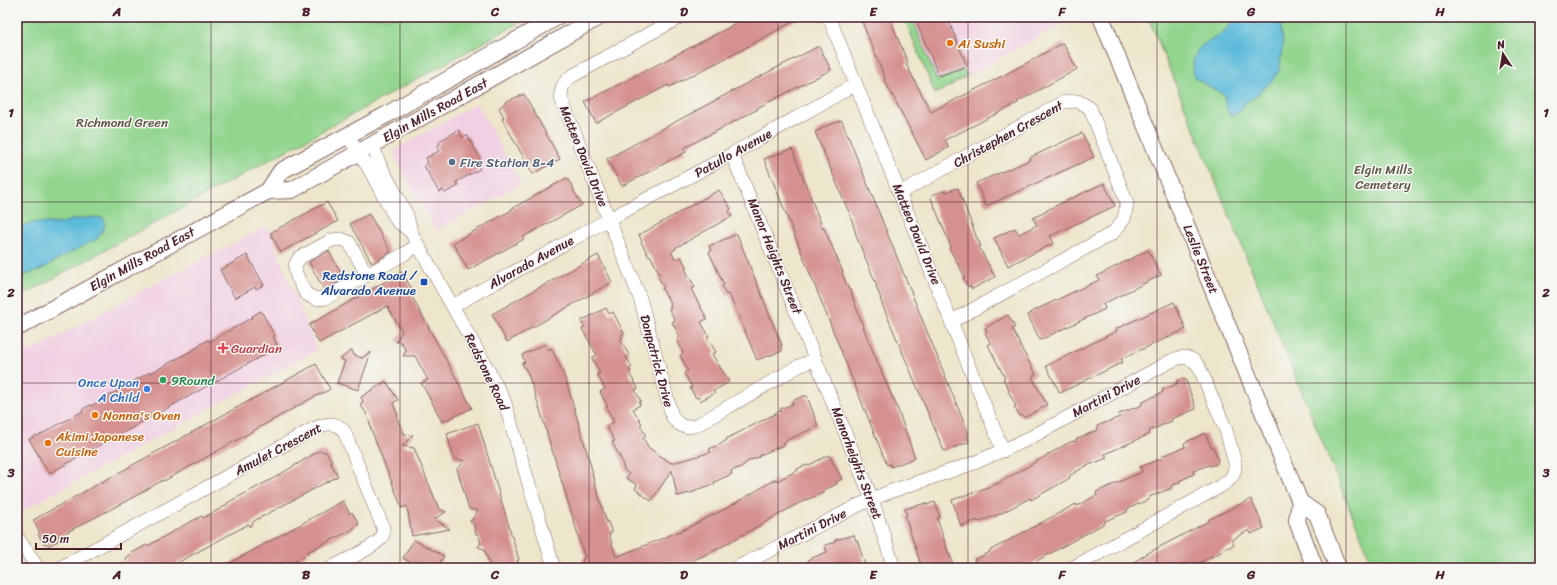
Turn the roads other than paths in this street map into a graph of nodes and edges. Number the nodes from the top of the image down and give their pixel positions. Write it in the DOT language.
graph roads {
  1 [pos="557,17"];
  2 [pos="598,17"];
  3 [pos="680,17"];
  4 [pos="829,17"];
  5 [pos="1101,17"];
  6 [pos="856,84"];
  7 [pos="347,135"];
  8 [pos="373,144"];
  9 [pos="358,153"];
  10 [pos="732,154"];
  11 [pos="268,190"];
  12 [pos="900,193"];
  13 [pos="609,219"];
  14 [pos="411,232"];
  15 [pos="418,245"];
  16 [pos="367,275"];
  17 [pos="453,306"];
  18 [pos="952,321"];
  19 [pos="17,328"];
  20 [pos="816,359"];
  21 [pos="1003,451"];
  22 [pos="872,499"];
  23 [pos="1300,502"];
  24 [pos="17,537"];
  25 [pos="38,568"];
  26 [pos="60,568"];
  27 [pos="330,568"];
  28 [pos="554,568"];
  29 [pos="736,568"];
  30 [pos="894,568"];
  31 [pos="1072,568"];
  32 [pos="1315,568"];
  33 [pos="1338,568"];
  1 -- 7 [label="main road, Elgin Mills Road East"];
  2 -- 8 [label="main road, Elgin Mills Road East"];
  3 -- 13 [label="street, Matteo David Drive"];
  4 -- 6 [label="street, Matteo David Drive"];
  5 -- 23 [label="main road, Leslie Street"];
  6 -- 10 [label="street, Patullo Avenue"];
  6 -- 12 [label="street, Matteo David Drive"];
  7 -- 9 [label="street, Redstone Road"];
  7 -- 11 [label="main road, Elgin Mills Road East"];
  8 -- 9 [label="main road, Elgin Mills Road East"];
  8 -- 14 [label="street, Redstone Road"];
  9 -- 11 [label="main road, Elgin Mills Road East"];
  9 -- 14 [label="street, Redstone Road"];
  10 -- 13 [label="street, Patullo Avenue"];
  10 -- 20 [label="street, Manor Heights Street"];
  11 -- 19 [label="main road, Elgin Mills Road East"];
  12 -- 18 [label="street, Matteo David Drive"];
  12 -- 18 [label="street, Christephen Crescent"];
  13 -- 17 [label="street, Alvarado Avenue"];
  13 -- 20 [label="street, Danpatrick Drive"];
  14 -- 15 [label="street, Redstone Road"];
  15 -- 16 [label="street"];
  15 -- 17 [label="street, Redstone Road"];
  16 -- 16 [label="street"];
  17 -- 28 [label="street, Redstone Road"];
  18 -- 21 [label="street, Matteo David Drive"];
  20 -- 22 [label="street, Manorheights Street"];
  21 -- 22 [label="street, Martini Drive"];
  21 -- 31 [label="street, Martini Drive"];
  22 -- 29 [label="street, Martini Drive"];
  22 -- 30 [label="street, Manorheights Street"];
  23 -- 32 [label="main road"];
  23 -- 33 [label="main road"];
  24 -- 25 [label="street"];
  26 -- 27 [label="street, Amulet Crescent"];
}
